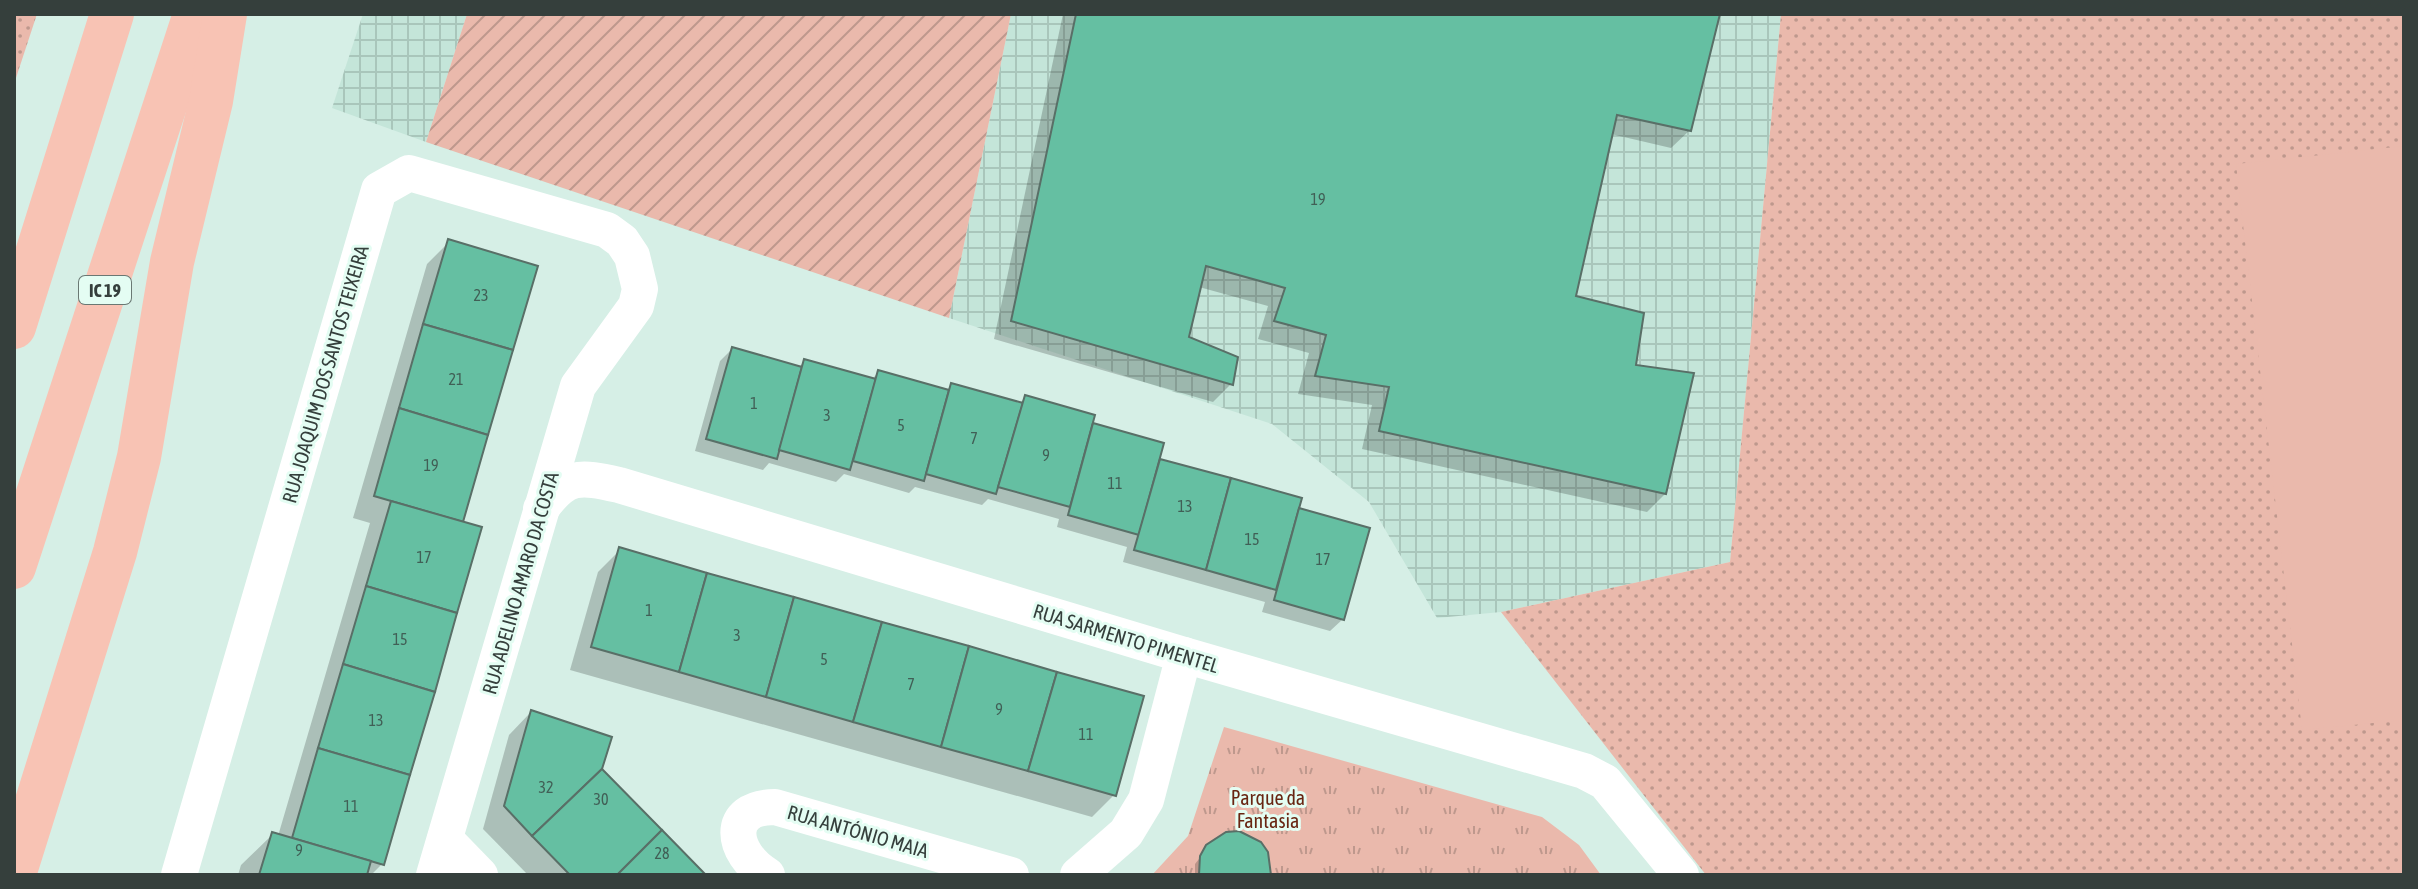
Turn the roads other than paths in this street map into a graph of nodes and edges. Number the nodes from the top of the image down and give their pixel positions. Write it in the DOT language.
graph roads {
  1 [pos="112,14"];
  2 [pos="195,14"];
  3 [pos="225,14"];
  4 [pos="636,306"];
  5 [pos="14,327"];
  6 [pos="541,509"];
  7 [pos="14,567"];
  8 [pos="1184,655"];
  9 [pos="445,839"];
  10 [pos="14,875"];
  11 [pos="179,875"];
  12 [pos="434,875"];
  13 [pos="480,875"];
  14 [pos="767,875"];
  15 [pos="1011,875"];
  16 [pos="1078,875"];
  17 [pos="1681,875"];
  1 -- 5 [label="highway"];
  2 -- 7 [label="highway, IC 19"];
  3 -- 10 [label="highway"];
  4 -- 6 [label="street, RUA ADELINO AMARO DA COSTA"];
  4 -- 11 [label="street, RUA JOAQUIM DOS SANTOS TEIXEIRA"];
  6 -- 8 [label="street, RUA SARMENTO PIMENTEL"];
  6 -- 9 [label="street, RUA ADELINO AMARO DA COSTA"];
  8 -- 16 [label="street"];
  8 -- 17 [label="street, RUA SARMENTO PIMENTEL"];
  9 -- 12 [label="street, RUA ADELINO AMARO DA COSTA"];
  9 -- 13 [label="street"];
  14 -- 15 [label="street, RUA ANTÓNIO MAIA"];
}
